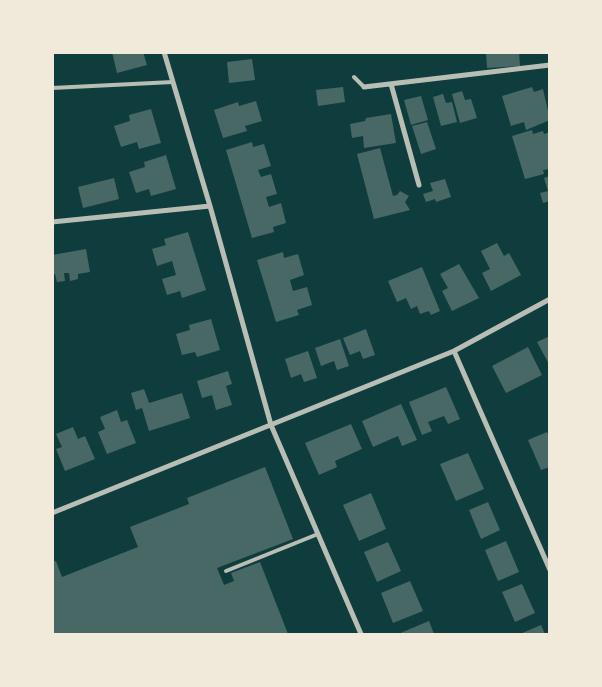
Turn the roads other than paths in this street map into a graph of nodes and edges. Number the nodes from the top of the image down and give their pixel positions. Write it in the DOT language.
graph roads {
  1 [pos="164,52"];
  2 [pos="550,65"];
  3 [pos="354,77"];
  4 [pos="173,82"];
  5 [pos="391,84"];
  6 [pos="364,87"];
  7 [pos="52,88"];
  8 [pos="419,185"];
  9 [pos="210,206"];
  10 [pos="52,222"];
  11 [pos="550,299"];
  12 [pos="454,350"];
  13 [pos="271,425"];
  14 [pos="52,513"];
  15 [pos="318,534"];
  16 [pos="226,570"];
  17 [pos="550,570"];
  18 [pos="361,634"];
  1 -- 4 [label="street"];
  2 -- 5 [label="street"];
  3 -- 6 [label="lane"];
  4 -- 7 [label="lane"];
  4 -- 9 [label="street"];
  5 -- 6 [label="street"];
  5 -- 8 [label="street"];
  9 -- 10 [label="street"];
  9 -- 13 [label="street"];
  11 -- 12 [label="street"];
  12 -- 13 [label="street"];
  12 -- 17 [label="street"];
  13 -- 14 [label="street"];
  13 -- 15 [label="street"];
  15 -- 16 [label="lane"];
  15 -- 18 [label="street"];
}
